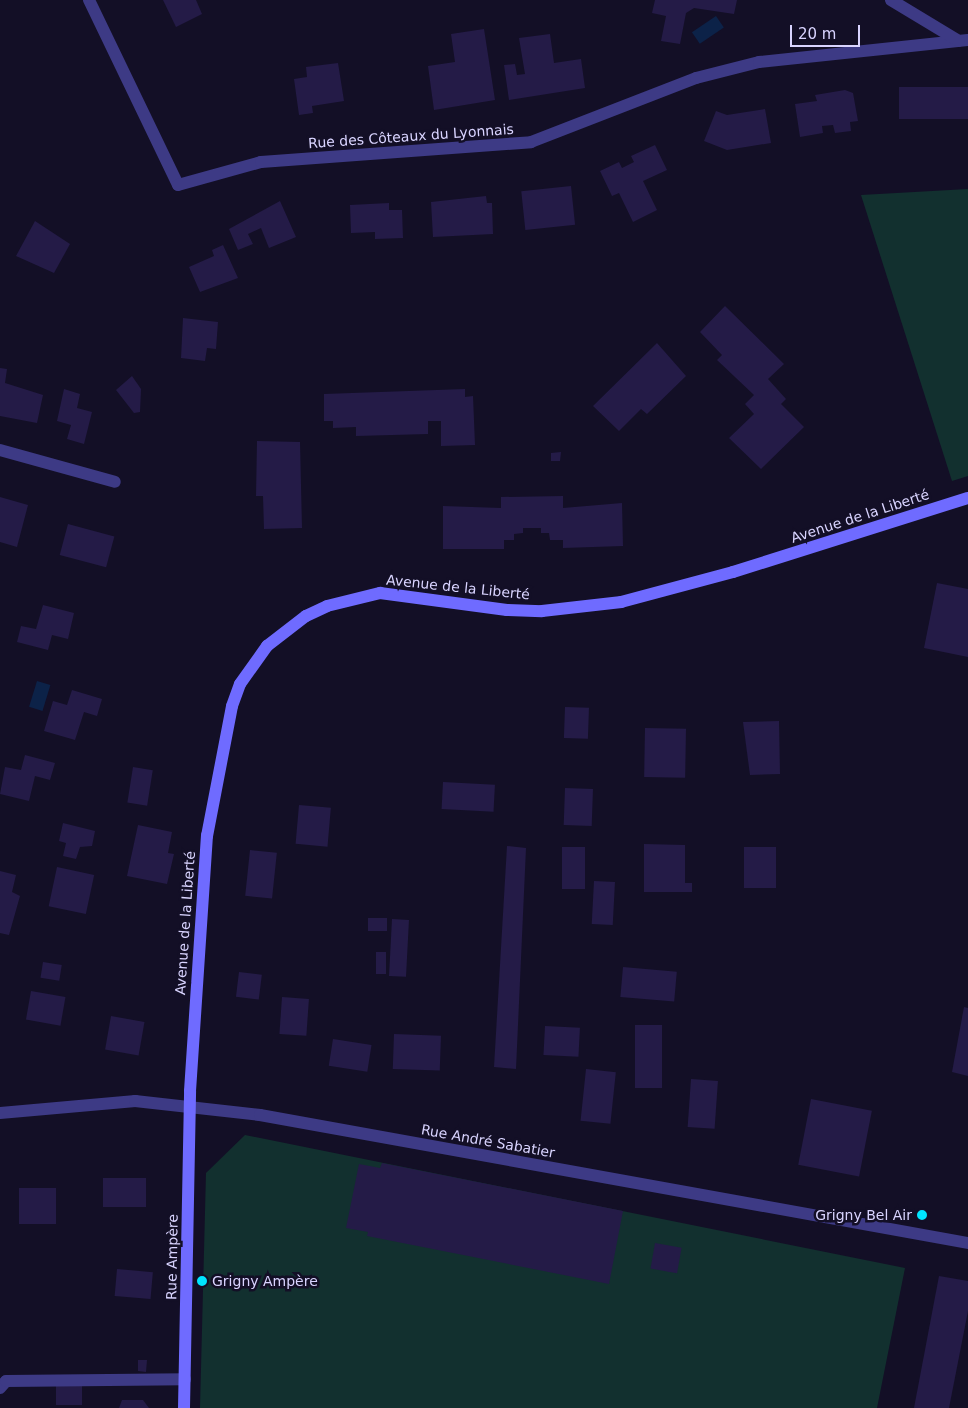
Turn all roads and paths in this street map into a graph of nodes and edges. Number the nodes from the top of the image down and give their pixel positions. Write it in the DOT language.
graph roads {
  1 [pos="90,0"];
  2 [pos="891,0"];
  3 [pos="964,40"];
  4 [pos="0,450"];
  5 [pos="114,482"];
  6 [pos="968,498"];
  7 [pos="190,1107"];
  8 [pos="0,1113"];
  9 [pos="968,1243"];
  10 [pos="185,1379"];
  11 [pos="0,1388"];
  12 [pos="184,1408"];
  1 -- 3 [label="street, Rue des Côteaux du Lyonnais"];
  2 -- 3 [label="street, Rue des Côteaux du Lyonnais"];
  4 -- 5 [label="street"];
  6 -- 7 [label="street, Avenue de la Liberté"];
  7 -- 8 [label="street, Rue André Sabatier"];
  7 -- 9 [label="street, Rue André Sabatier"];
  7 -- 10 [label="street, Rue Ampère"];
  10 -- 11 [label="street"];
  10 -- 12 [label="street, Rue Ampère"];
}
